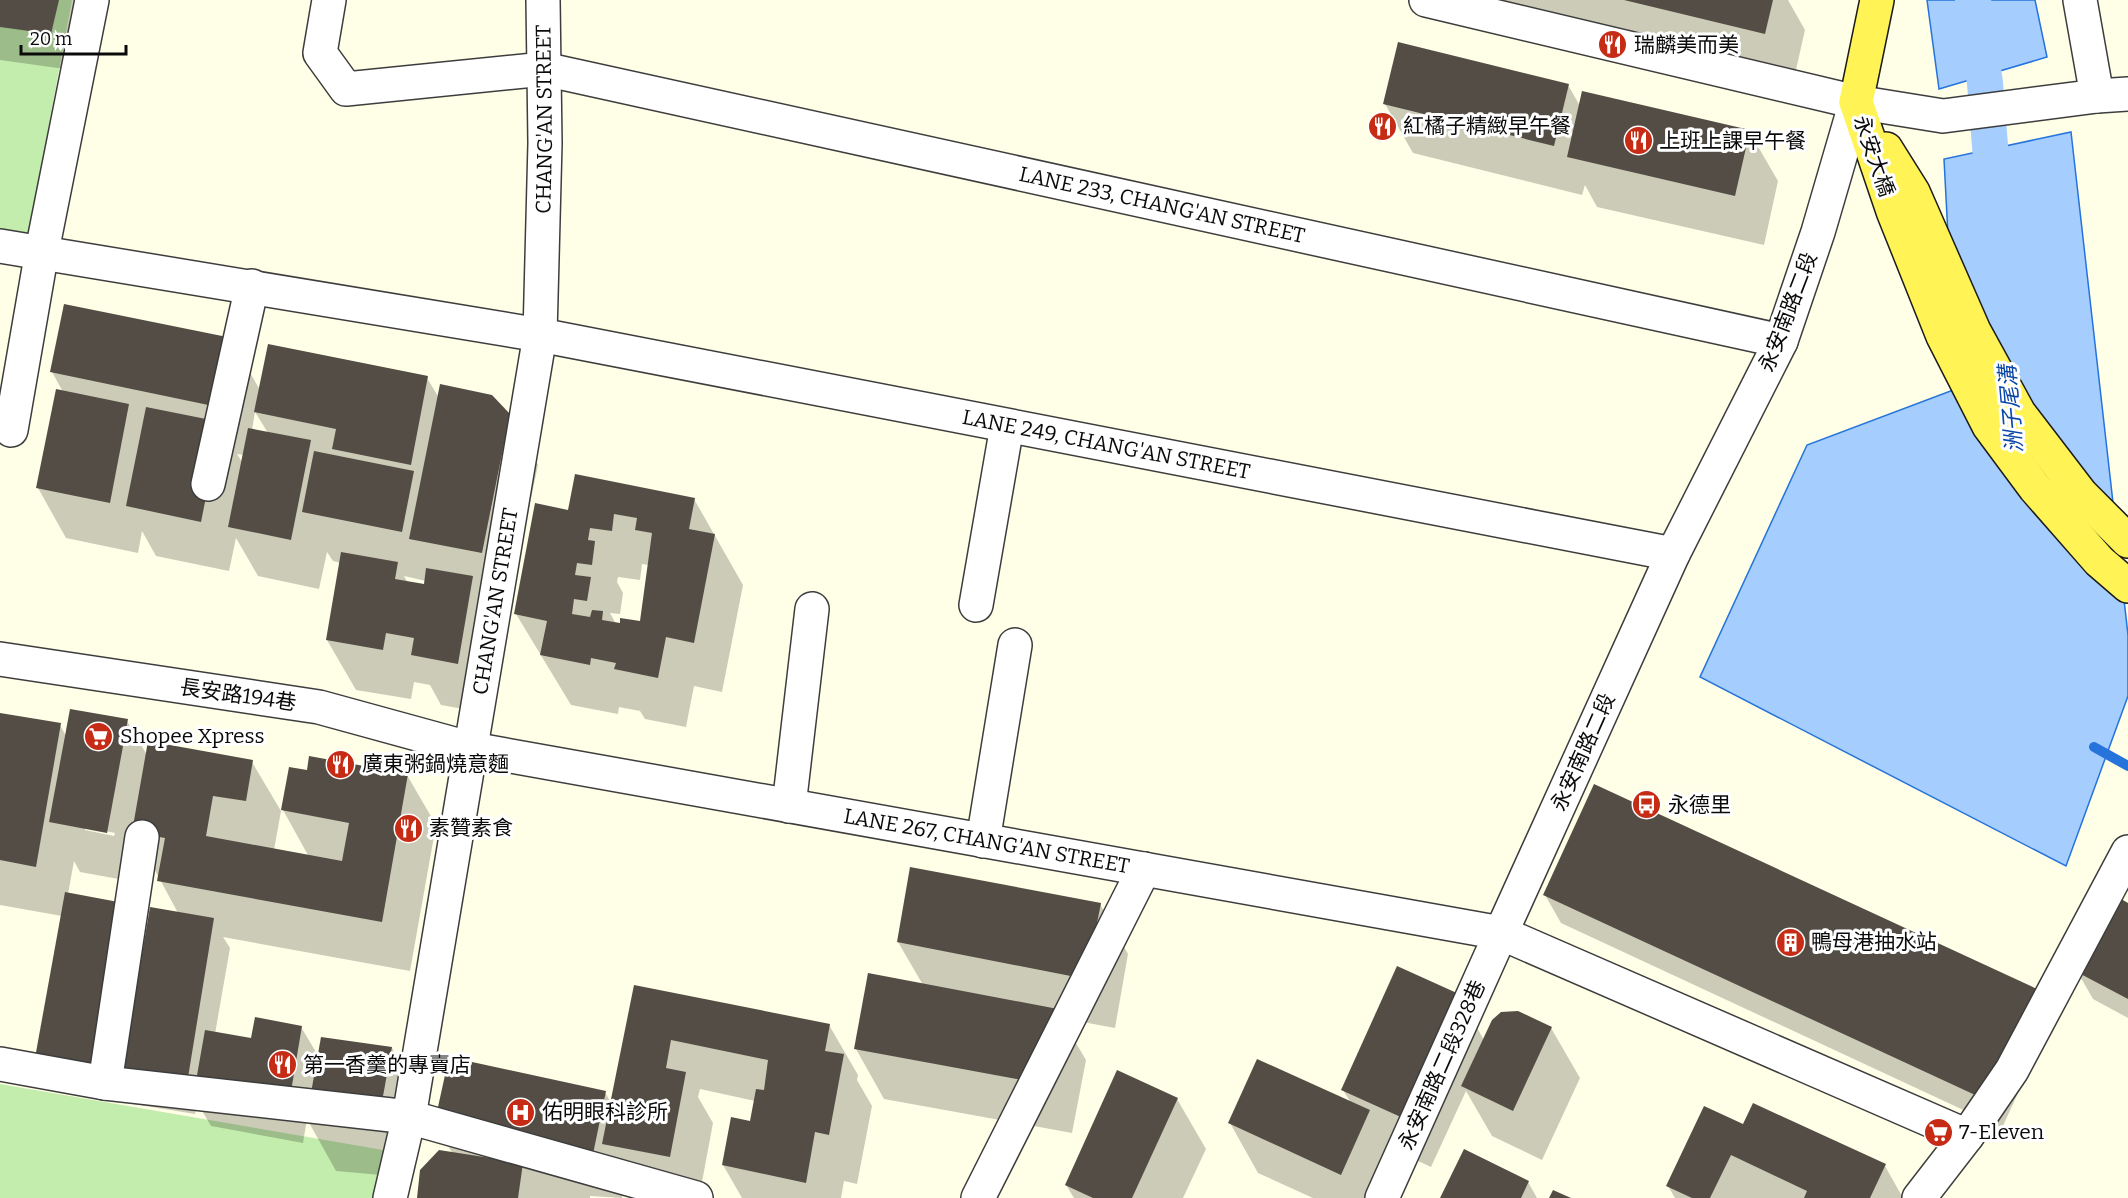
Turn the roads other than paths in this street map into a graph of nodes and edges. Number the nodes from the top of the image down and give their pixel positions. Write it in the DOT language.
graph roads {
  1 [pos="92,0"];
  2 [pos="329,0"];
  3 [pos="543,0"];
  4 [pos="1425,0"];
  5 [pos="1877,0"];
  6 [pos="2080,0"];
  7 [pos="544,69"];
  8 [pos="2112,95"];
  9 [pos="1856,102"];
  10 [pos="1903,202"];
  11 [pos="0,246"];
  12 [pos="42,251"];
  13 [pos="252,286"];
  14 [pos="540,335"];
  15 [pos="1781,341"];
  16 [pos="1007,426"];
  17 [pos="11,430"];
  18 [pos="208,484"];
  19 [pos="2128,541"];
  20 [pos="1673,554"];
  21 [pos="2128,586"];
  22 [pos="976,605"];
  23 [pos="812,609"];
  24 [pos="1015,645"];
  25 [pos="0,659"];
  26 [pos="472,749"];
  27 [pos="789,806"];
  28 [pos="142,837"];
  29 [pos="983,841"];
  30 [pos="2128,852"];
  31 [pos="1144,869"];
  32 [pos="1501,933"];
  33 [pos="0,1064"];
  34 [pos="105,1083"];
  35 [pos="409,1117"];
  36 [pos="1967,1136"];
  37 [pos="390,1198"];
  38 [pos="696,1198"];
  39 [pos="978,1198"];
  40 [pos="1383,1198"];
  41 [pos="1920,1198"];
  42 [pos="1944,1198"];
  1 -- 12 [label="street"];
  2 -- 7 [label="street, LANE 233, CHANG'AN STREET"];
  3 -- 7 [label="street, CHANG'AN STREET"];
  4 -- 9 [label="street"];
  5 -- 9 [label="main road"];
  6 -- 8 [label="street"];
  7 -- 14 [label="street, CHANG'AN STREET"];
  7 -- 15 [label="street, LANE 233, CHANG'AN STREET"];
  8 -- 9 [label="street"];
  9 -- 10 [label="main road, 永安大橋"];
  9 -- 15 [label="street, 永安南路二段"];
  10 -- 19 [label="main road, 永安大橋"];
  10 -- 21 [label="main road, 永安大橋"];
  11 -- 12 [label="street, LANE 249, CHANG'AN STREET"];
  12 -- 13 [label="street, LANE 249, CHANG'AN STREET"];
  12 -- 17 [label="street"];
  13 -- 14 [label="street, LANE 249, CHANG'AN STREET"];
  13 -- 18 [label="street"];
  14 -- 16 [label="street, LANE 249, CHANG'AN STREET"];
  14 -- 26 [label="street, CHANG'AN STREET"];
  15 -- 20 [label="street, 永安南路二段"];
  16 -- 20 [label="street, LANE 249, CHANG'AN STREET"];
  16 -- 22 [label="street"];
  20 -- 32 [label="street, 永安南路二段"];
  23 -- 27 [label="street"];
  24 -- 29 [label="street"];
  25 -- 26 [label="street, 長安路194巷"];
  26 -- 27 [label="street, LANE 267, CHANG'AN STREET"];
  26 -- 35 [label="street, CHANG'AN STREET"];
  27 -- 29 [label="street, LANE 267, CHANG'AN STREET"];
  28 -- 34 [label="street"];
  29 -- 31 [label="street, LANE 267, CHANG'AN STREET"];
  30 -- 36 [label="street"];
  31 -- 32 [label="street, LANE 267, CHANG'AN STREET"];
  31 -- 39 [label="street"];
  32 -- 36 [label="street"];
  32 -- 40 [label="street, 永安南路二段328巷"];
  33 -- 34 [label="street"];
  34 -- 35 [label="street"];
  35 -- 37 [label="street, CHANG'AN STREET"];
  35 -- 38 [label="street"];
  36 -- 41 [label="street"];
  36 -- 42 [label="street"];
}
